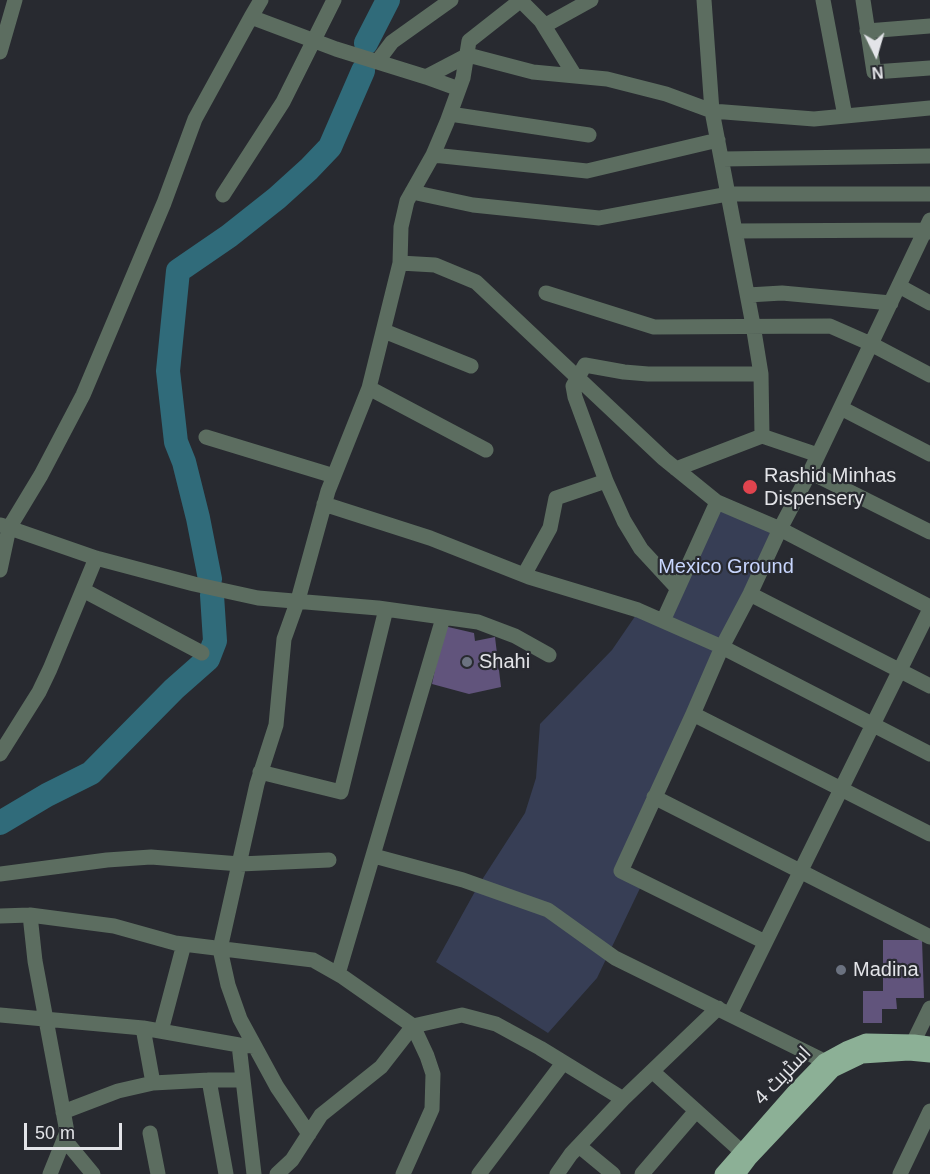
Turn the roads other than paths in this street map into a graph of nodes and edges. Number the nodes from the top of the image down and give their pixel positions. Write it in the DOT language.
graph roads {
  1 [pos="15,0"];
  2 [pos="261,0"];
  3 [pos="334,0"];
  4 [pos="451,0"];
  5 [pos="520,0"];
  6 [pos="591,0"];
  7 [pos="704,0"];
  8 [pos="823,0"];
  9 [pos="862,0"];
  10 [pos="251,17"];
  11 [pos="544,26"];
  12 [pos="930,26"];
  13 [pos="867,31"];
  14 [pos="313,40"];
  15 [pos="0,52"];
  16 [pos="468,55"];
  17 [pos="377,62"];
  18 [pos="930,68"];
  19 [pos="575,76"];
  20 [pos="426,77"];
  21 [pos="459,89"];
  22 [pos="930,108"];
  23 [pos="712,111"];
  24 [pos="450,114"];
  25 [pos="845,116"];
  26 [pos="589,135"];
  27 [pos="718,140"];
  28 [pos="433,155"];
  29 [pos="930,156"];
  30 [pos="722,159"];
  31 [pos="412,192"];
  32 [pos="728,194"];
  33 [pos="930,194"];
  34 [pos="223,195"];
  35 [pos="928,228"];
  36 [pos="735,231"];
  37 [pos="400,263"];
  38 [pos="899,286"];
  39 [pos="546,292"];
  40 [pos="747,295"];
  41 [pos="891,303"];
  42 [pos="930,303"];
  43 [pos="753,325"];
  44 [pos="384,331"];
  45 [pos="871,344"];
  46 [pos="471,366"];
  47 [pos="761,374"];
  48 [pos="930,375"];
  49 [pos="577,377"];
  50 [pos="369,388"];
  51 [pos="841,408"];
  52 [pos="762,436"];
  53 [pos="206,437"];
  54 [pos="486,450"];
  55 [pos="930,454"];
  56 [pos="818,455"];
  57 [pos="676,469"];
  58 [pos="810,472"];
  59 [pos="334,476"];
  60 [pos="606,481"];
  61 [pos="717,502"];
  62 [pos="324,504"];
  63 [pos="4,527"];
  64 [pos="780,529"];
  65 [pos="930,532"];
  66 [pos="96,558"];
  67 [pos="0,570"];
  68 [pos="525,575"];
  69 [pos="677,588"];
  70 [pos="83,590"];
  71 [pos="750,594"];
  72 [pos="298,600"];
  73 [pos="930,608"];
  74 [pos="386,609"];
  75 [pos="442,618"];
  76 [pos="663,621"];
  77 [pos="722,647"];
  78 [pos="202,653"];
  79 [pos="549,654"];
  80 [pos="899,670"];
  81 [pos="930,686"];
  82 [pos="693,714"];
  83 [pos="872,724"];
  84 [pos="0,754"];
  85 [pos="930,754"];
  86 [pos="260,772"];
  87 [pos="840,788"];
  88 [pos="654,797"];
  89 [pos="930,834"];
  90 [pos="374,856"];
  91 [pos="329,860"];
  92 [pos="240,864"];
  93 [pos="800,871"];
  94 [pos="0,874"];
  95 [pos="30,915"];
  96 [pos="0,916"];
  97 [pos="930,937"];
  98 [pos="765,942"];
  99 [pos="184,944"];
  100 [pos="220,949"];
  101 [pos="338,974"];
  102 [pos="930,1008"];
  103 [pos="724,1011"];
  104 [pos="0,1015"];
  105 [pos="46,1018"];
  106 [pos="413,1026"];
  107 [pos="142,1028"];
  108 [pos="161,1031"];
  109 [pos="930,1044"];
  110 [pos="247,1046"];
  111 [pos="911,1047"];
  112 [pos="930,1055"];
  113 [pos="824,1061"];
  114 [pos="563,1063"];
  115 [pos="652,1071"];
  116 [pos="209,1080"];
  117 [pos="243,1080"];
  118 [pos="153,1083"];
  119 [pos="622,1099"];
  120 [pos="696,1111"];
  121 [pos="930,1111"];
  122 [pos="63,1112"];
  123 [pos="150,1133"];
  124 [pos="309,1134"];
  125 [pos="925,1135"];
  126 [pos="64,1139"];
  127 [pos="579,1146"];
  128 [pos="742,1152"];
  129 [pos="50,1174"];
  130 [pos="93,1174"];
  131 [pos="158,1174"];
  132 [pos="226,1174"];
  133 [pos="254,1174"];
  134 [pos="277,1174"];
  135 [pos="402,1174"];
  136 [pos="479,1174"];
  137 [pos="557,1174"];
  138 [pos="613,1174"];
  139 [pos="642,1174"];
  140 [pos="722,1174"];
  141 [pos="738,1174"];
  142 [pos="900,1174"];
  1 -- 15 [label="street"];
  2 -- 10 [label="street"];
  3 -- 14 [label="street"];
  4 -- 17 [label="street"];
  5 -- 11 [label="street"];
  5 -- 16 [label="street"];
  6 -- 11 [label="street"];
  7 -- 23 [label="street"];
  8 -- 25 [label="street"];
  9 -- 13 [label="street"];
  10 -- 14 [label="street"];
  10 -- 63 [label="street"];
  11 -- 19 [label="street"];
  12 -- 13 [label="street"];
  13 -- 18 [label="street"];
  14 -- 17 [label="street"];
  14 -- 34 [label="street"];
  16 -- 19 [label="street"];
  16 -- 20 [label="street"];
  16 -- 21 [label="street"];
  17 -- 20 [label="street"];
  19 -- 23 [label="street"];
  20 -- 21 [label="street"];
  21 -- 24 [label="street"];
  22 -- 25 [label="street"];
  23 -- 25 [label="street"];
  23 -- 27 [label="street"];
  24 -- 26 [label="street"];
  24 -- 28 [label="street"];
  27 -- 28 [label="street"];
  27 -- 30 [label="street"];
  28 -- 31 [label="street"];
  29 -- 30 [label="street"];
  30 -- 32 [label="street"];
  31 -- 32 [label="street"];
  31 -- 37 [label="street"];
  32 -- 33 [label="street"];
  32 -- 36 [label="street"];
  35 -- 36 [label="street"];
  35 -- 38 [label="street"];
  36 -- 40 [label="street"];
  37 -- 44 [label="street"];
  37 -- 49 [label="street"];
  38 -- 41 [label="street"];
  38 -- 42 [label="street"];
  39 -- 43 [label="street"];
  40 -- 41 [label="street"];
  40 -- 43 [label="street"];
  41 -- 45 [label="street"];
  43 -- 45 [label="street"];
  43 -- 47 [label="street"];
  44 -- 46 [label="street"];
  44 -- 50 [label="street"];
  45 -- 48 [label="street"];
  45 -- 51 [label="street"];
  47 -- 49 [label="street"];
  47 -- 52 [label="street"];
  49 -- 57 [label="street"];
  49 -- 60 [label="street"];
  50 -- 54 [label="street"];
  50 -- 59 [label="street"];
  51 -- 55 [label="street"];
  51 -- 56 [label="street"];
  52 -- 56 [label="street"];
  52 -- 57 [label="street"];
  53 -- 59 [label="street"];
  56 -- 58 [label="street"];
  57 -- 61 [label="street"];
  58 -- 64 [label="street"];
  58 -- 65 [label="street"];
  59 -- 62 [label="street"];
  60 -- 68 [label="street"];
  60 -- 69 [label="street"];
  61 -- 64 [label="street"];
  61 -- 69 [label="street"];
  62 -- 68 [label="street"];
  62 -- 72 [label="street"];
  63 -- 66 [label="street"];
  63 -- 67 [label="street"];
  64 -- 71 [label="street"];
  64 -- 73 [label="street"];
  66 -- 70 [label="street"];
  66 -- 72 [label="street"];
  68 -- 76 [label="street"];
  69 -- 76 [label="street"];
  70 -- 78 [label="street"];
  70 -- 84 [label="street"];
  71 -- 77 [label="street"];
  71 -- 80 [label="street"];
  72 -- 74 [label="street"];
  72 -- 86 [label="street"];
  73 -- 80 [label="street"];
  74 -- 75 [label="street"];
  74 -- 86 [label="street"];
  75 -- 79 [label="street"];
  75 -- 90 [label="street"];
  76 -- 77 [label="street"];
  77 -- 82 [label="street"];
  77 -- 83 [label="street"];
  80 -- 81 [label="street"];
  80 -- 83 [label="street"];
  82 -- 87 [label="street"];
  82 -- 88 [label="street"];
  83 -- 85 [label="street"];
  83 -- 87 [label="street"];
  86 -- 92 [label="street"];
  87 -- 89 [label="street"];
  87 -- 93 [label="street"];
  88 -- 93 [label="street"];
  88 -- 98 [label="street"];
  90 -- 101 [label="street"];
  90 -- 103 [label="street"];
  91 -- 92 [label="street"];
  92 -- 94 [label="street"];
  92 -- 100 [label="street"];
  93 -- 97 [label="street"];
  93 -- 98 [label="street"];
  95 -- 96 [label="street"];
  95 -- 99 [label="street"];
  95 -- 105 [label="street"];
  98 -- 103 [label="street"];
  99 -- 100 [label="street"];
  99 -- 108 [label="street"];
  100 -- 101 [label="street"];
  100 -- 110 [label="street"];
  101 -- 106 [label="street"];
  102 -- 111 [label="street"];
  103 -- 113 [label="street"];
  103 -- 115 [label="street"];
  104 -- 105 [label="street"];
  105 -- 107 [label="street"];
  105 -- 122 [label="street"];
  106 -- 114 [label="street"];
  106 -- 124 [label="street"];
  106 -- 135 [label="street"];
  107 -- 108 [label="street"];
  107 -- 118 [label="street"];
  108 -- 110 [label="street"];
  109 -- 111 [label="main road, اسٹریٹ 4"];
  110 -- 117 [label="street"];
  110 -- 124 [label="street"];
  111 -- 112 [label="main road, اسٹریٹ 4"];
  111 -- 113 [label="main road, اسٹریٹ 4"];
  111 -- 141 [label="main road, اسٹریٹ 4"];
  113 -- 128 [label="main road, اسٹریٹ 4"];
  114 -- 119 [label="street"];
  114 -- 136 [label="street"];
  115 -- 119 [label="street"];
  115 -- 120 [label="street"];
  116 -- 117 [label="street"];
  116 -- 118 [label="street"];
  116 -- 132 [label="street"];
  117 -- 133 [label="street"];
  118 -- 122 [label="street"];
  119 -- 127 [label="street"];
  120 -- 128 [label="street"];
  120 -- 139 [label="street"];
  121 -- 125 [label="street"];
  122 -- 126 [label="street"];
  123 -- 131 [label="street"];
  124 -- 134 [label="street"];
  125 -- 142 [label="street"];
  126 -- 129 [label="street"];
  126 -- 130 [label="street"];
  127 -- 137 [label="street"];
  127 -- 138 [label="street"];
  128 -- 140 [label="main road, اسٹریٹ 4"];
}
